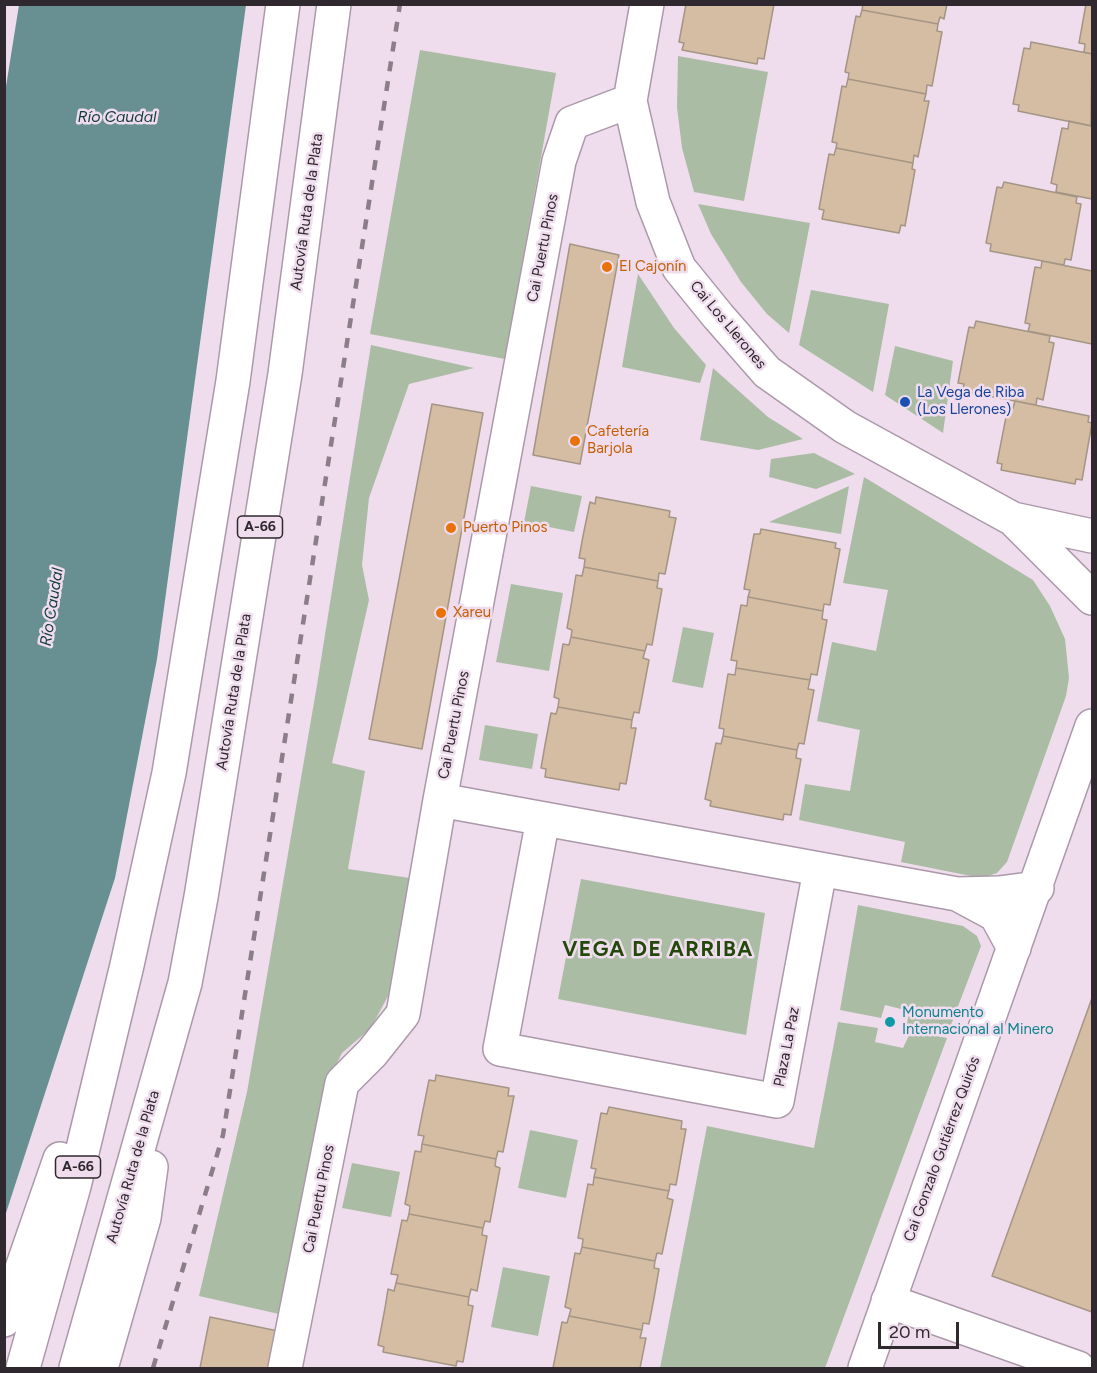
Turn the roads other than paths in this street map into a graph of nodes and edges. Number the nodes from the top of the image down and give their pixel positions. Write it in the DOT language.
graph roads {
  1 [pos="283,4"];
  2 [pos="334,4"];
  3 [pos="646,4"];
  4 [pos="630,101"];
  5 [pos="1013,519"];
  6 [pos="1092,536"];
  7 [pos="1092,549"];
  8 [pos="1090,596"];
  9 [pos="1092,726"];
  10 [pos="440,800"];
  11 [pos="543,819"];
  12 [pos="820,870"];
  13 [pos="1036,888"];
  14 [pos="957,894"];
  15 [pos="1014,948"];
  16 [pos="127,965"];
  17 [pos="167,1046"];
  18 [pos="888,1301"];
  19 [pos="4,1320"];
  20 [pos="23,1368"];
  21 [pos="76,1368"];
  22 [pos="101,1368"];
  23 [pos="285,1368"];
  24 [pos="865,1368"];
  25 [pos="1078,1368"];
  1 -- 16 [label="main road, A-66"];
  2 -- 17 [label="main road, Autovía Ruta de la Plata / A-66"];
  3 -- 4 [label="main road, Cai Los Llerones"];
  4 -- 5 [label="main road, Cai Los Llerones"];
  4 -- 10 [label="main road, Cai Puertu Pinos"];
  5 -- 6 [label="main road"];
  5 -- 8 [label="main road"];
  7 -- 8 [label="main road"];
  9 -- 13 [label="main road, Cai Gonzalo Gutiérrez Quirós"];
  10 -- 11 [label="main road"];
  10 -- 23 [label="main road, Cai Puertu Pinos"];
  11 -- 12 [label="main road"];
  11 -- 12 [label="main road, Plaza La Paz"];
  12 -- 14 [label="main road"];
  13 -- 14 [label="main road"];
  13 -- 15 [label="main road, Cai Gonzalo Gutiérrez Quirós"];
  14 -- 15 [label="main road"];
  15 -- 18 [label="main road, Cai Gonzalo Gutiérrez Quirós"];
  16 -- 19 [label="main road"];
  16 -- 20 [label="main road, A-66"];
  17 -- 21 [label="main road, Autovía Ruta de la Plata / A-66"];
  17 -- 22 [label="main road"];
  18 -- 24 [label="main road, Cai Gonzalo Gutiérrez Quirós"];
  18 -- 25 [label="main road"];
}
